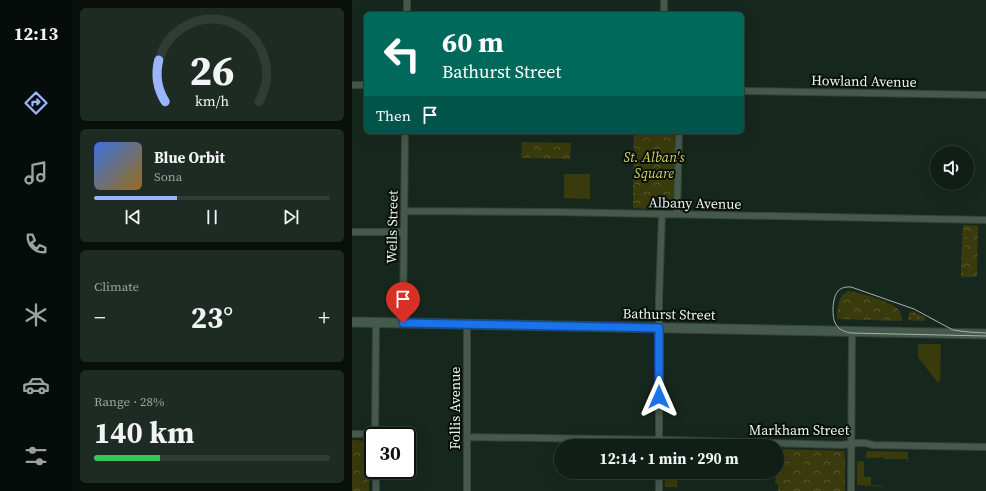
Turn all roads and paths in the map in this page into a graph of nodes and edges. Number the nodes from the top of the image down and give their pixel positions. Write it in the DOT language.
graph roads {
  1 [pos="407,0"];
  2 [pos="664,0"];
  3 [pos="406,12"];
  4 [pos="664,12"];
  5 [pos="352,85"];
  6 [pos="364,85"];
  7 [pos="744,91"];
  8 [pos="984,95"];
  9 [pos="405,134"];
  10 [pos="679,134"];
  11 [pos="404,211"];
  12 [pos="662,214"];
  13 [pos="677,214"];
  14 [pos="986,220"];
  15 [pos="352,232"];
  16 [pos="404,232"];
  17 [pos="352,322"];
  18 [pos="376,323"];
  19 [pos="403,323"];
  20 [pos="467,324"];
  21 [pos="659,328"];
  22 [pos="852,332"];
  23 [pos="986,334"];
  24 [pos="375,427"];
  25 [pos="352,434"];
  26 [pos="364,435"];
  27 [pos="467,437"];
  28 [pos="659,439"];
  29 [pos="554,440"];
  30 [pos="852,443"];
  31 [pos="784,444"];
  32 [pos="986,447"];
  33 [pos="376,479"];
  34 [pos="659,479"];
  35 [pos="376,491"];
  36 [pos="467,491"];
  37 [pos="659,491"];
  38 [pos="851,491"];
  1 -- 3 [label="street"];
  2 -- 4 [label="street"];
  5 -- 6 [label="street"];
  7 -- 8 [label="street, Howland Avenue"];
  9 -- 11 [label="street, Wells Street"];
  10 -- 13 [label="street"];
  11 -- 12 [label="street, Albany Avenue"];
  11 -- 16 [label="street, Wells Street"];
  12 -- 13 [label="street, Albany Avenue"];
  12 -- 21 [label="street"];
  13 -- 14 [label="street, Albany Avenue"];
  15 -- 16 [label="street"];
  16 -- 19 [label="street, Wells Street"];
  17 -- 18 [label="main road, Bathurst Street"];
  18 -- 19 [label="main road, Bathurst Street"];
  18 -- 24 [label="street"];
  19 -- 20 [label="main road, Bathurst Street"];
  20 -- 21 [label="main road, Bathurst Street"];
  20 -- 27 [label="street, Follis Avenue"];
  21 -- 22 [label="main road, Bathurst Street"];
  21 -- 28 [label="street"];
  22 -- 23 [label="main road, Bathurst Street"];
  22 -- 30 [label="street"];
  25 -- 26 [label="street"];
  27 -- 29 [label="street, Markham Street"];
  27 -- 36 [label="street, Follis Avenue"];
  30 -- 31 [label="street, Markham Street"];
  30 -- 32 [label="street, Markham Street"];
  30 -- 38 [label="street"];
  33 -- 35 [label="street"];
  34 -- 37 [label="street"];
}
